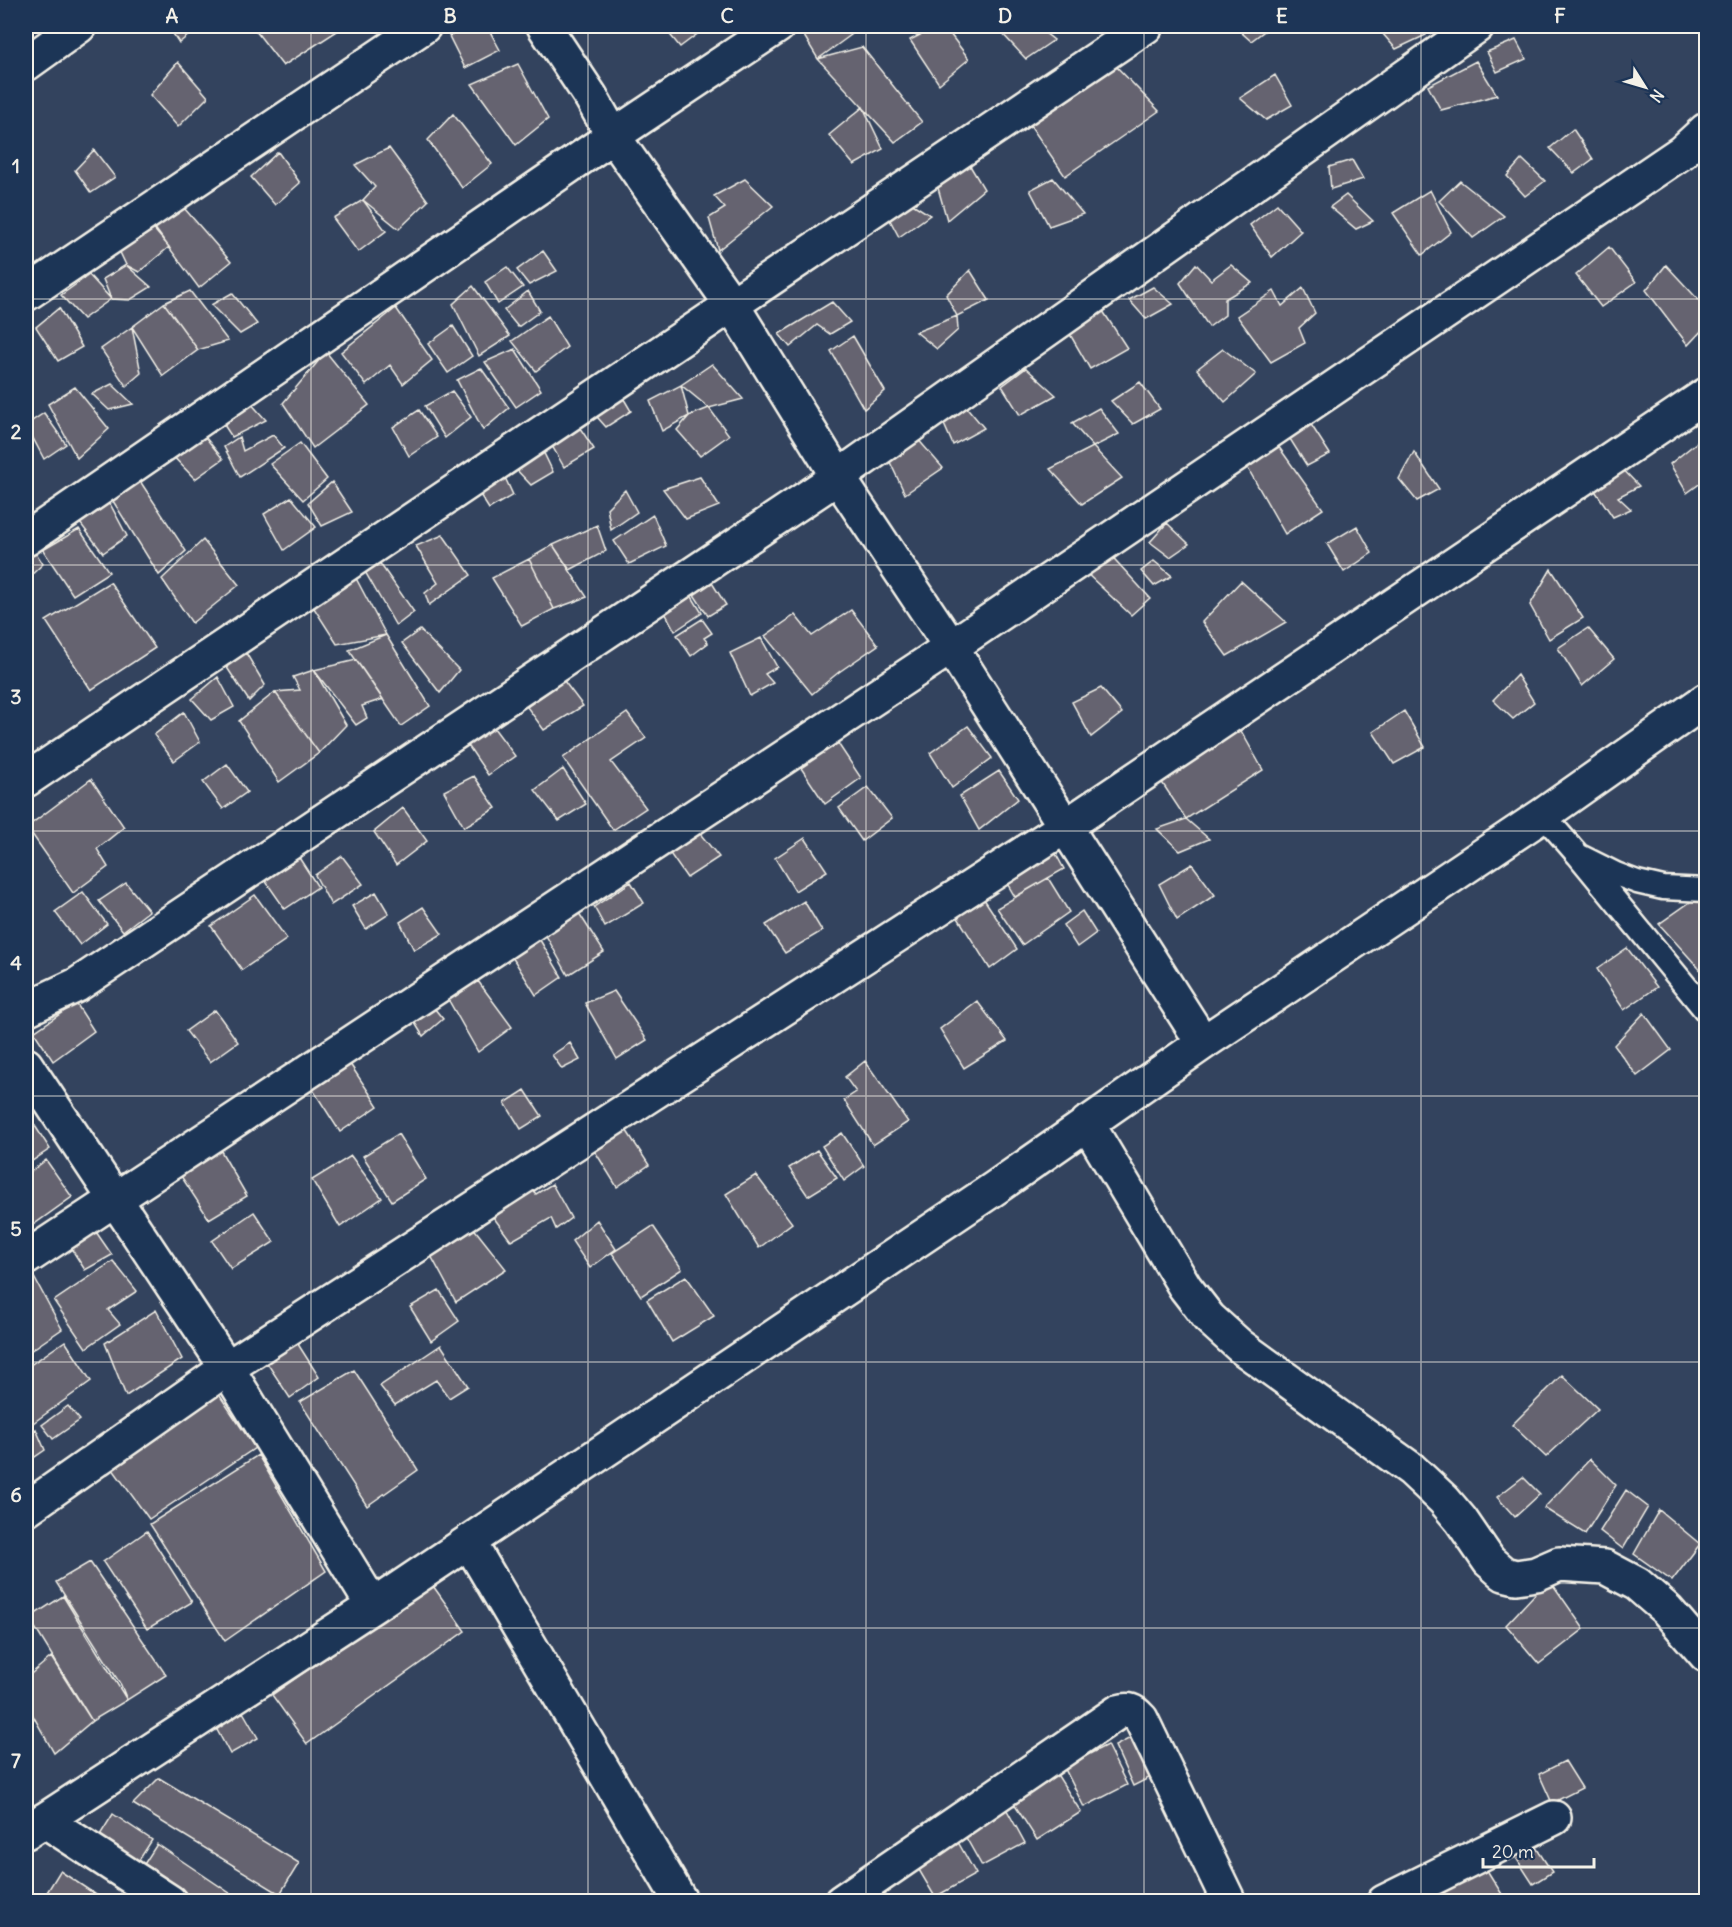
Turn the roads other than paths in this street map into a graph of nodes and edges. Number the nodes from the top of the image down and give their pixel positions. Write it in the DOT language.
graph roads {
  1 [pos="79,26"];
  2 [pos="424,26"];
  3 [pos="544,26"];
  4 [pos="778,26"];
  5 [pos="1146,26"];
  6 [pos="1477,26"];
  7 [pos="26,64"];
  8 [pos="1707,130"];
  9 [pos="613,136"];
  10 [pos="26,294"];
  11 [pos="732,305"];
  12 [pos="1707,395"];
  13 [pos="838,477"];
  14 [pos="26,539"];
  15 [pos="951,647"];
  16 [pos="1707,700"];
  17 [pos="26,780"];
  18 [pos="1543,815"];
  19 [pos="1066,826"];
  20 [pos="1578,855"];
  21 [pos="1707,891"];
  22 [pos="26,1009"];
  23 [pos="1707,1011"];
  24 [pos="1203,1043"];
  25 [pos="26,1065"];
  26 [pos="1087,1123"];
  27 [pos="116,1198"];
  28 [pos="26,1258"];
  29 [pos="227,1368"];
  30 [pos="26,1509"];
  31 [pos="469,1542"];
  32 [pos="373,1606"];
  33 [pos="1707,1655"];
  34 [pos="1554,1818"];
  35 [pos="35,1826"];
  36 [pos="170,1902"];
  37 [pos="681,1902"];
  38 [pos="841,1902"];
  39 [pos="1229,1902"];
  40 [pos="1384,1902"];
  1 -- 7 [label="street"];
  2 -- 10 [label="street"];
  3 -- 9 [label="street"];
  4 -- 9 [label="street"];
  5 -- 11 [label="street"];
  6 -- 13 [label="street"];
  8 -- 15 [label="street"];
  9 -- 11 [label="street"];
  9 -- 14 [label="street"];
  11 -- 13 [label="street"];
  11 -- 17 [label="street"];
  12 -- 19 [label="street"];
  13 -- 15 [label="street"];
  13 -- 22 [label="street"];
  15 -- 19 [label="street"];
  15 -- 27 [label="street"];
  16 -- 18 [label="street"];
  18 -- 20 [label="lane"];
  18 -- 24 [label="street"];
  19 -- 24 [label="street"];
  19 -- 29 [label="street"];
  20 -- 21 [label="lane"];
  20 -- 23 [label="lane"];
  24 -- 26 [label="street"];
  25 -- 27 [label="street"];
  26 -- 31 [label="street"];
  26 -- 33 [label="street"];
  27 -- 28 [label="street"];
  27 -- 29 [label="street"];
  29 -- 30 [label="street"];
  29 -- 32 [label="street"];
  31 -- 32 [label="street"];
  31 -- 37 [label="street"];
  32 -- 35 [label="street"];
  34 -- 40 [label="street"];
  35 -- 36 [label="street"];
  38 -- 39 [label="street"];
}
